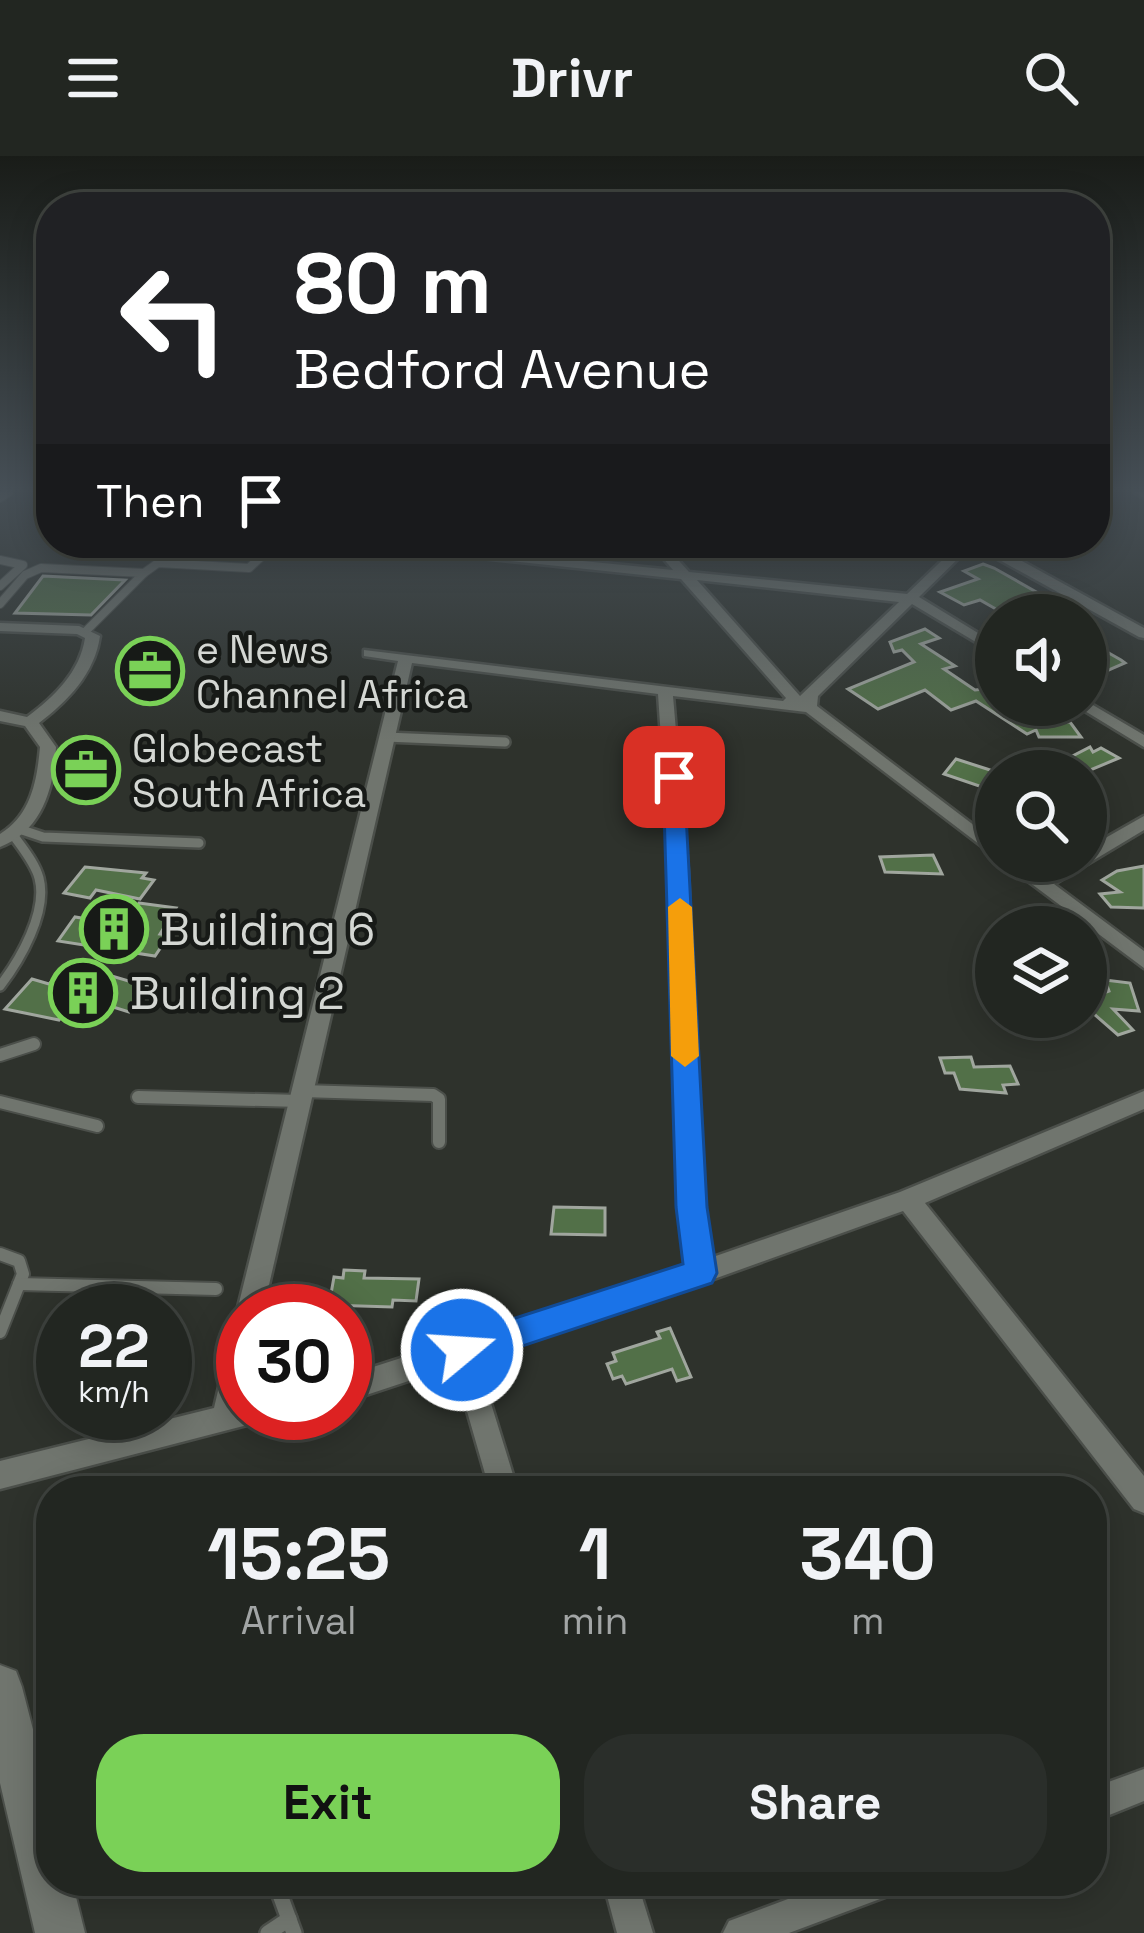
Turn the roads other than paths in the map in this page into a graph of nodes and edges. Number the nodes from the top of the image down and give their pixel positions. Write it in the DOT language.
graph roads {
  1 [pos="25,575"];
  2 [pos="142,575"];
  3 [pos="685,575"];
  4 [pos="941,575"];
  5 [pos="1032,575"];
  6 [pos="913,599"];
  7 [pos="0,604"];
  8 [pos="0,627"];
  9 [pos="86,631"];
  10 [pos="1144,634"];
  11 [pos="975,637"];
  12 [pos="369,653"];
  13 [pos="406,657"];
  14 [pos="665,689"];
  15 [pos="801,703"];
  16 [pos="0,716"];
  17 [pos="1107,719"];
  18 [pos="30,722"];
  19 [pos="386,737"];
  20 [pos="505,742"];
  21 [pos="1144,742"];
  22 [pos="1144,822"];
  23 [pos="12,835"];
  24 [pos="975,835"];
  25 [pos="199,843"];
  26 [pos="1107,844"];
  27 [pos="1037,882"];
  28 [pos="1043,882"];
  29 [pos="1040,884"];
  30 [pos="1144,961"];
  31 [pos="0,986"];
  32 [pos="34,1044"];
  33 [pos="0,1055"];
  34 [pos="301,1096"];
  35 [pos="138,1097"];
  36 [pos="1144,1100"];
  37 [pos="0,1102"];
  38 [pos="97,1126"];
  39 [pos="440,1142"];
  40 [pos="908,1199"];
  41 [pos="0,1254"];
  42 [pos="700,1273"];
  43 [pos="19,1284"];
  44 [pos="256,1284"];
  45 [pos="216,1289"];
  46 [pos="0,1332"];
  47 [pos="462,1350"];
  48 [pos="372,1380"];
  49 [pos="216,1421"];
  50 [pos="0,1475"];
  51 [pos="500,1476"];
  52 [pos="1144,1498"];
  53 [pos="0,1687"];
  54 [pos="1144,1785"];
  55 [pos="36,1794"];
  56 [pos="1107,1799"];
  57 [pos="54,1896"];
  58 [pos="280,1896"];
  59 [pos="624,1896"];
  60 [pos="843,1896"];
  61 [pos="291,1926"];
  62 [pos="60,1933"];
  63 [pos="268,1933"];
  64 [pos="635,1933"];
  65 [pos="741,1933"];
  1 -- 7 [label="lane"];
  2 -- 9 [label="lane"];
  3 -- 6 [label="street"];
  3 -- 15 [label="street"];
  4 -- 6 [label="street"];
  5 -- 10 [label="street"];
  6 -- 11 [label="street"];
  6 -- 15 [label="street"];
  8 -- 9 [label="street"];
  9 -- 18 [label="street"];
  12 -- 13 [label="street"];
  13 -- 14 [label="street"];
  13 -- 19 [label="street"];
  14 -- 15 [label="street"];
  14 -- 42 [label="street"];
  15 -- 24 [label="street"];
  16 -- 18 [label="street"];
  17 -- 21 [label="street"];
  18 -- 23 [label="street"];
  19 -- 20 [label="lane"];
  19 -- 34 [label="street"];
  22 -- 26 [label="street"];
  23 -- 25 [label="lane"];
  23 -- 31 [label="lane"];
  27 -- 29 [label="street"];
  28 -- 29 [label="street"];
  29 -- 30 [label="street"];
  32 -- 33 [label="lane"];
  34 -- 35 [label="lane"];
  34 -- 39 [label="lane"];
  34 -- 44 [label="street"];
  36 -- 40 [label="street"];
  37 -- 38 [label="lane"];
  40 -- 42 [label="street"];
  40 -- 52 [label="street"];
  41 -- 43 [label="lane"];
  42 -- 47 [label="street"];
  43 -- 45 [label="lane"];
  43 -- 46 [label="lane"];
  47 -- 48 [label="street"];
  47 -- 51 [label="street"];
  49 -- 50 [label="street"];
  53 -- 55 [label="main road"];
  54 -- 56 [label="street"];
  57 -- 62 [label="main road"];
  58 -- 61 [label="lane"];
  59 -- 64 [label="street"];
  60 -- 65 [label="street"];
  61 -- 63 [label="lane"];
}
